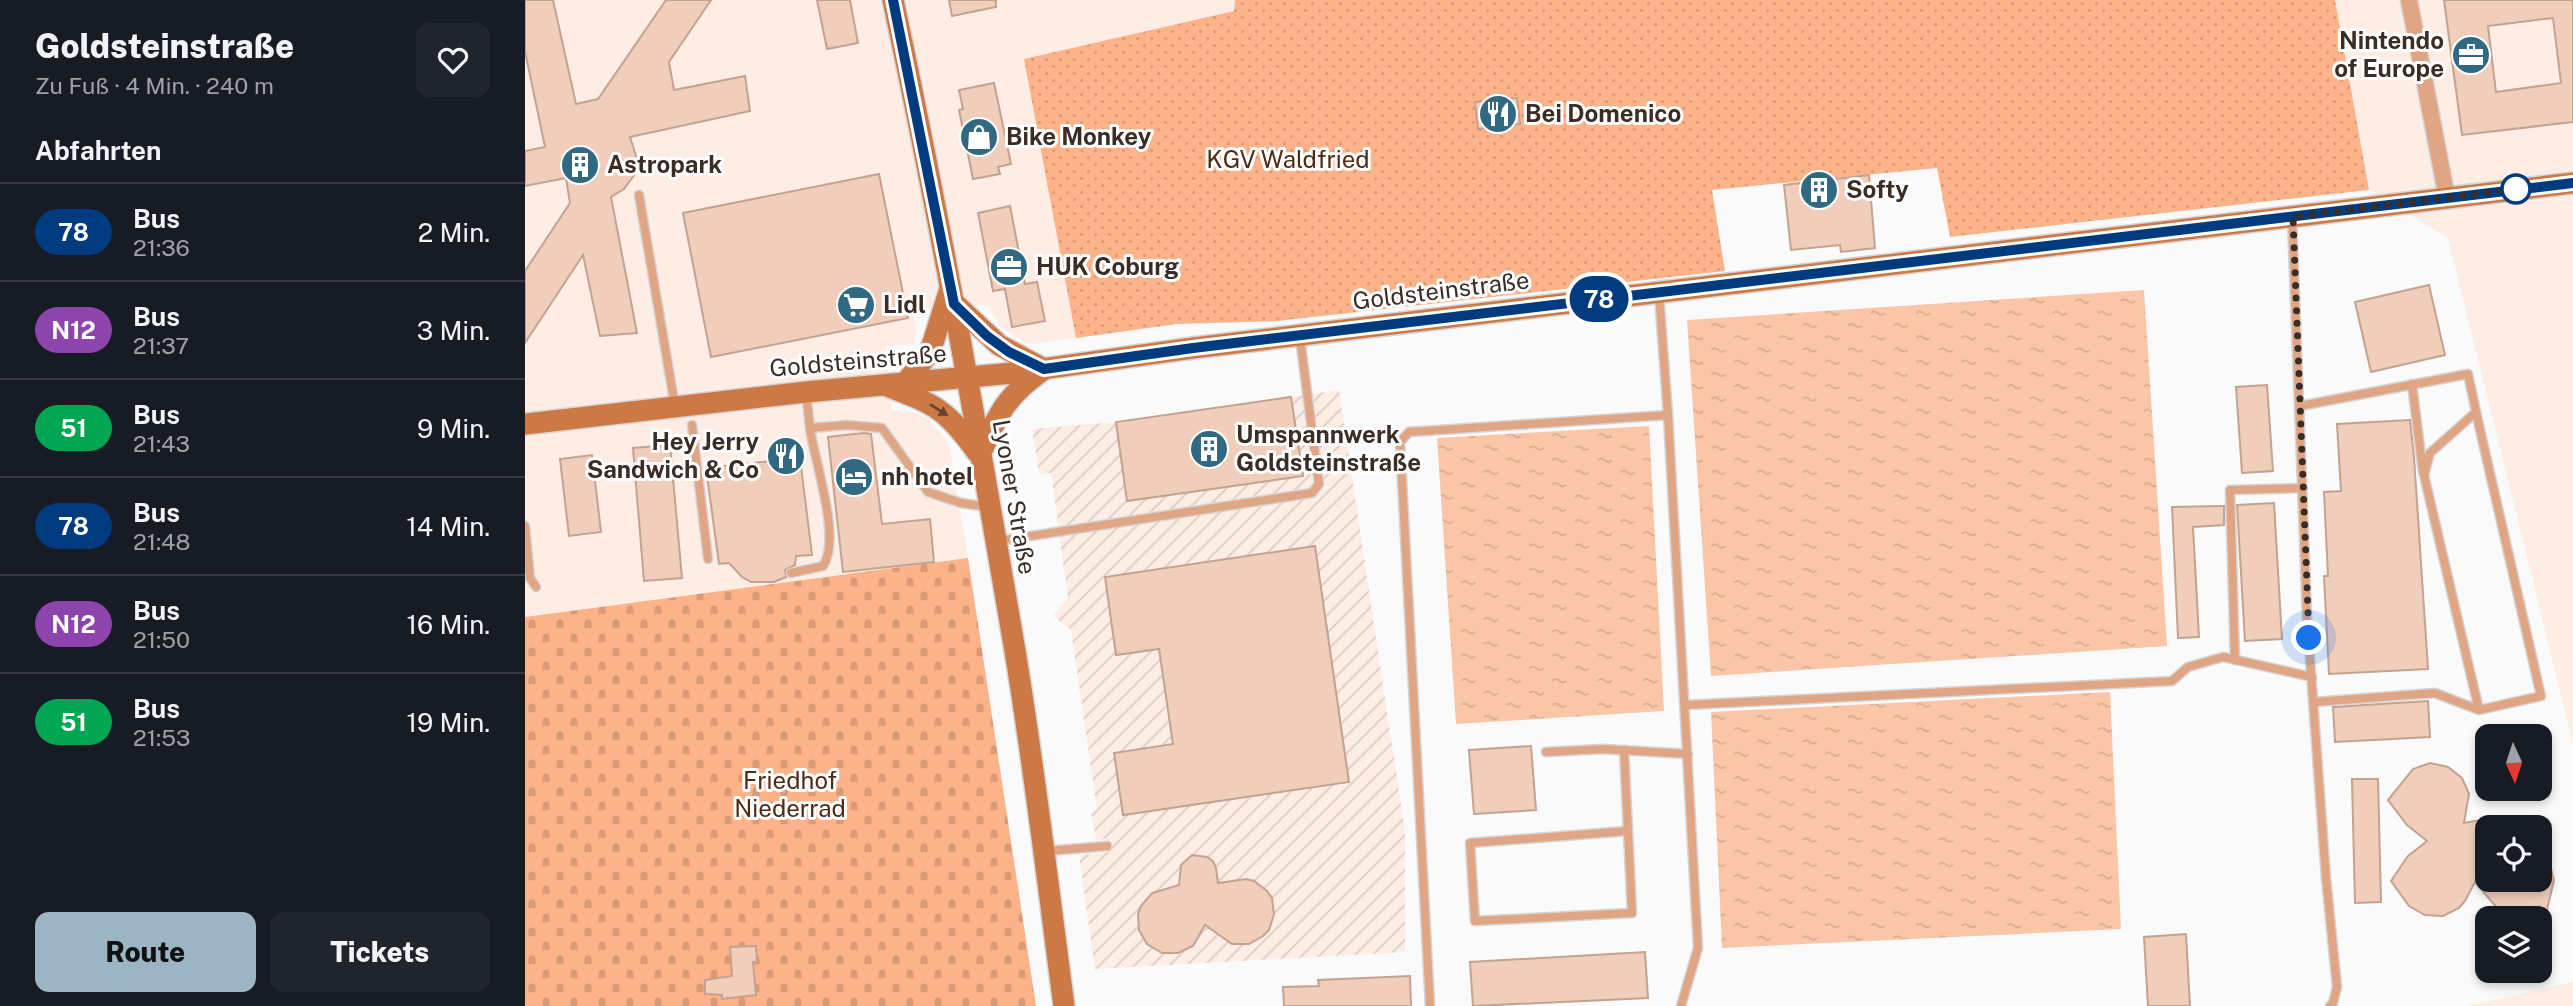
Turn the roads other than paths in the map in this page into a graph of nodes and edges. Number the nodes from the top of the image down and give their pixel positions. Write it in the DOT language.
graph roads {
  1 [pos="893,0"];
  2 [pos="2409,0"];
  3 [pos="2573,183"];
  4 [pos="639,195"];
  5 [pos="2447,198"];
  6 [pos="2293,217"];
  7 [pos="1659,291"];
  8 [pos="953,295"];
  9 [pos="1299,335"];
  10 [pos="1044,369"];
  11 [pos="968,378"];
  12 [pos="906,382"];
  13 [pos="882,384"];
  14 [pos="2412,384"];
  15 [pos="806,392"];
  16 [pos="2300,406"];
  17 [pos="675,407"];
  18 [pos="2476,412"];
  19 [pos="1668,415"];
  20 [pos="525,424"];
  21 [pos="692,425"];
  22 [pos="810,428"];
  23 [pos="980,455"];
  24 [pos="2424,475"];
  25 [pos="2303,488"];
  26 [pos="989,507"];
  27 [pos="525,526"];
  28 [pos="994,541"];
  29 [pos="708,559"];
  30 [pos="791,573"];
  31 [pos="536,587"];
  32 [pos="2235,660"];
  33 [pos="2312,677"];
  34 [pos="2315,702"];
  35 [pos="1685,705"];
  36 [pos="2479,710"];
  37 [pos="1624,750"];
  38 [pos="1546,752"];
  39 [pos="1688,754"];
  40 [pos="1628,831"];
  41 [pos="1107,846"];
  42 [pos="1044,852"];
  43 [pos="1064,1006"];
  44 [pos="1430,1006"];
  45 [pos="1681,1006"];
  46 [pos="2330,1006"];
  1 -- 8 [label="street, Lyoner Straße"];
  2 -- 5 [label="street"];
  3 -- 5 [label="street, Goldsteinstraße"];
  4 -- 17 [label="lane"];
  5 -- 6 [label="street, Goldsteinstraße"];
  6 -- 7 [label="street, Goldsteinstraße"];
  6 -- 16 [label="lane"];
  7 -- 9 [label="street, Goldsteinstraße"];
  7 -- 19 [label="lane"];
  8 -- 10 [label="street"];
  8 -- 11 [label="street, Lyoner Straße"];
  8 -- 12 [label="street"];
  9 -- 10 [label="street, Goldsteinstraße"];
  9 -- 28 [label="lane"];
  10 -- 11 [label="street, Goldsteinstraße"];
  10 -- 23 [label="street"];
  11 -- 12 [label="street, Goldsteinstraße"];
  11 -- 23 [label="street, Lyoner Straße"];
  12 -- 13 [label="street, Goldsteinstraße"];
  13 -- 15 [label="street, Goldsteinstraße"];
  13 -- 23 [label="street, one-way"];
  14 -- 16 [label="lane"];
  14 -- 18 [label="lane"];
  14 -- 24 [label="lane"];
  15 -- 17 [label="street, Goldsteinstraße"];
  15 -- 22 [label="lane"];
  16 -- 25 [label="lane"];
  17 -- 20 [label="street, Goldsteinstraße"];
  18 -- 24 [label="lane"];
  18 -- 36 [label="lane"];
  19 -- 35 [label="lane"];
  19 -- 44 [label="lane"];
  21 -- 29 [label="lane"];
  22 -- 26 [label="lane"];
  22 -- 30 [label="lane"];
  23 -- 26 [label="street, Lyoner Straße"];
  24 -- 36 [label="lane"];
  25 -- 32 [label="lane"];
  25 -- 33 [label="lane"];
  26 -- 28 [label="street, Lyoner Straße"];
  27 -- 31 [label="lane"];
  28 -- 42 [label="street, Lyoner Straße"];
  32 -- 33 [label="lane"];
  32 -- 35 [label="lane"];
  33 -- 34 [label="lane"];
  34 -- 36 [label="lane"];
  34 -- 46 [label="lane"];
  35 -- 39 [label="lane"];
  37 -- 38 [label="lane"];
  37 -- 39 [label="lane"];
  37 -- 40 [label="lane"];
  39 -- 45 [label="lane"];
  40 -- 40 [label="lane"];
  41 -- 42 [label="lane"];
  42 -- 43 [label="street, Lyoner Straße"];
}
